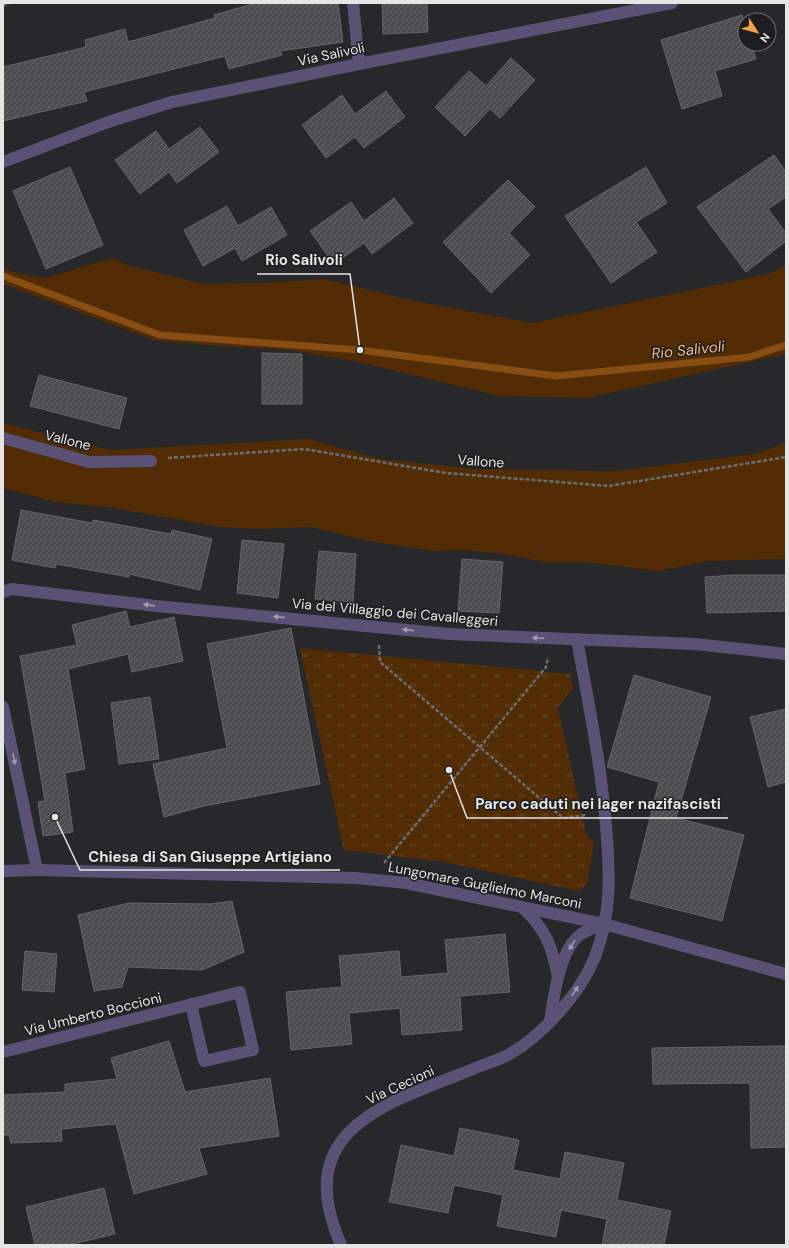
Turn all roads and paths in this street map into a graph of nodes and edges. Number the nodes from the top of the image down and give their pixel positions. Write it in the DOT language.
graph roads {
  1 [pos="10,3"];
  2 [pos="353,3"];
  3 [pos="672,3"];
  4 [pos="3,5"];
  5 [pos="360,64"];
  6 [pos="3,162"];
  7 [pos="3,438"];
  8 [pos="173,457"];
  9 [pos="786,457"];
  10 [pos="151,461"];
  11 [pos="3,592"];
  12 [pos="377,627"];
  13 [pos="553,639"];
  14 [pos="577,639"];
  15 [pos="786,654"];
  16 [pos="3,707"];
  17 [pos="478,747"];
  18 [pos="605,813"];
  19 [pos="37,870"];
  20 [pos="3,871"];
  21 [pos="371,879"];
  22 [pos="522,907"];
  23 [pos="604,924"];
  24 [pos="786,974"];
  25 [pos="558,977"];
  26 [pos="191,1004"];
  27 [pos="550,1021"];
  28 [pos="3,1052"];
  29 [pos="341,1245"];
  1 -- 4 [label="path"];
  2 -- 5 [label="street"];
  3 -- 5 [label="street, Via Salivoli"];
  5 -- 6 [label="street, Via Salivoli"];
  7 -- 10 [label="street, Vallone"];
  8 -- 9 [label="path, Vallone"];
  12 -- 11 [label="street, Via del Villaggio dei Cavalleggeri, one-way"];
  13 -- 12 [label="street, Via del Villaggio dei Cavalleggeri, one-way"];
  12 -- 17 [label="path"];
  13 -- 14 [label="street, Via del Villaggio dei Cavalleggeri"];
  13 -- 17 [label="path"];
  14 -- 15 [label="street, Via del Villaggio dei Cavalleggeri"];
  14 -- 18 [label="street, Via Cecioni"];
  16 -- 19 [label="street, one-way"];
  17 -- 18 [label="path"];
  17 -- 21 [label="path"];
  18 -- 23 [label="street, Via Cecioni"];
  19 -- 20 [label="street, Lungomare Guglielmo Marconi"];
  19 -- 21 [label="street, Lungomare Guglielmo Marconi"];
  21 -- 22 [label="street, Lungomare Guglielmo Marconi"];
  22 -- 23 [label="street, Lungomare Guglielmo Marconi"];
  22 -- 25 [label="street"];
  23 -- 24 [label="street, Lungomare Guglielmo Marconi"];
  23 -- 25 [label="street, one-way"];
  27 -- 23 [label="street, Via Cecioni, one-way"];
  25 -- 27 [label="street"];
  26 -- 26 [label="street, Via Umberto Boccioni"];
  26 -- 28 [label="street, Via Umberto Boccioni"];
  27 -- 29 [label="street, Via Cecioni"];
}
